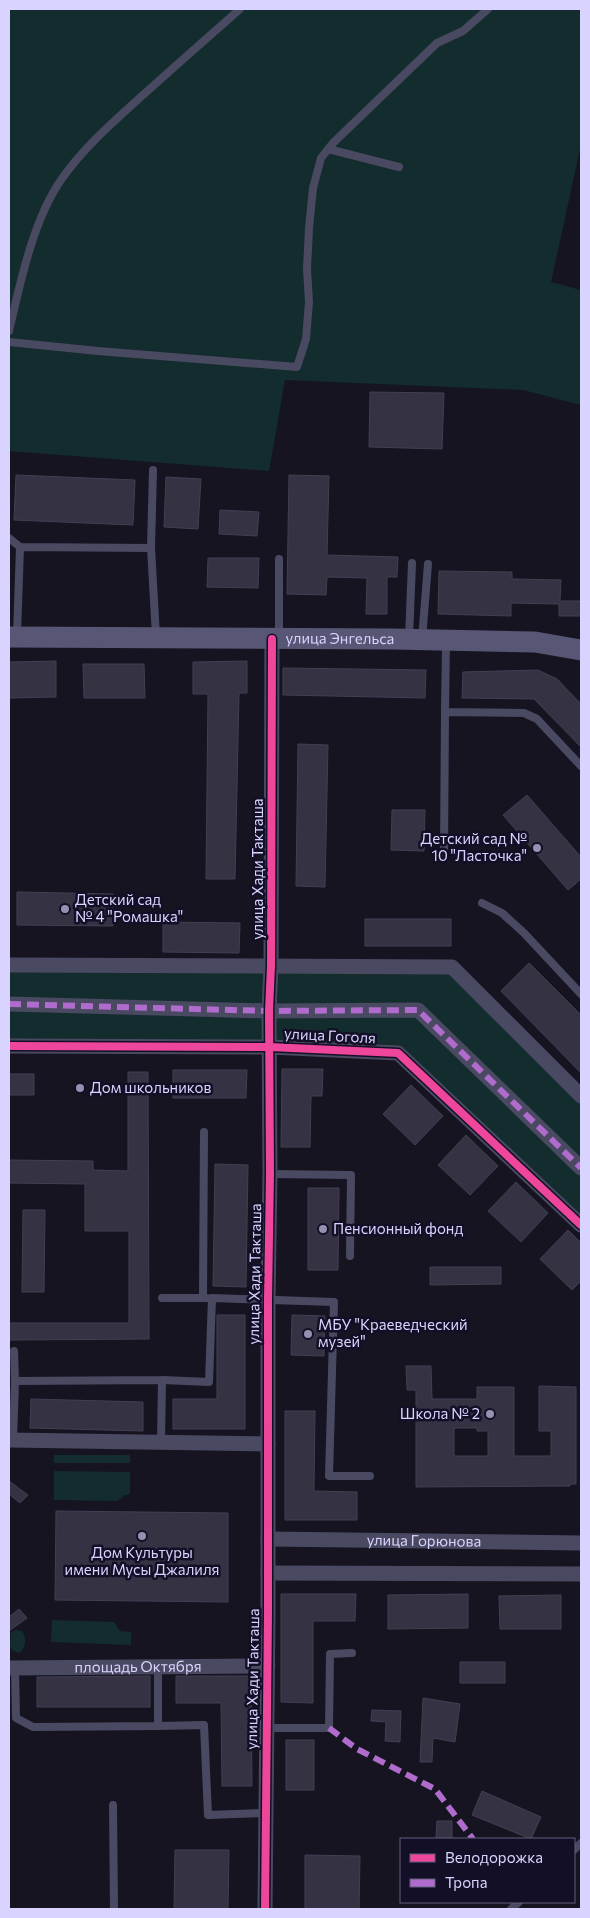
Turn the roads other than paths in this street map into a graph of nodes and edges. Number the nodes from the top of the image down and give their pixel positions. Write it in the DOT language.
graph roads {
  1 [pos="240,9"];
  2 [pos="488,9"];
  3 [pos="328,149"];
  4 [pos="399,167"];
  5 [pos="9,331"];
  6 [pos="9,342"];
  7 [pos="152,470"];
  8 [pos="9,538"];
  9 [pos="20,547"];
  10 [pos="151,548"];
  11 [pos="279,559"];
  12 [pos="412,563"];
  13 [pos="428,564"];
  14 [pos="13,637"];
  15 [pos="156,638"];
  16 [pos="276,639"];
  17 [pos="415,639"];
  18 [pos="447,640"];
  19 [pos="581,650"];
  20 [pos="445,712"];
  21 [pos="581,766"];
  22 [pos="444,854"];
  23 [pos="482,903"];
  24 [pos="9,965"];
  25 [pos="271,966"];
  26 [pos="581,994"];
  27 [pos="9,1004"];
  28 [pos="269,1011"];
  29 [pos="9,1046"];
  30 [pos="270,1047"];
  31 [pos="581,1096"];
  32 [pos="204,1132"];
  33 [pos="581,1168"];
  34 [pos="270,1174"];
  35 [pos="581,1225"];
  36 [pos="350,1256"];
  37 [pos="162,1298"];
  38 [pos="208,1298"];
  39 [pos="268,1300"];
  40 [pos="14,1351"];
  41 [pos="162,1380"];
  42 [pos="15,1381"];
  43 [pos="11,1440"];
  44 [pos="161,1443"];
  45 [pos="268,1444"];
  46 [pos="370,1476"];
  47 [pos="268,1539"];
  48 [pos="581,1543"];
  49 [pos="268,1574"];
  50 [pos="581,1574"];
  51 [pos="352,1653"];
  52 [pos="158,1666"];
  53 [pos="268,1666"];
  54 [pos="12,1668"];
  55 [pos="158,1726"];
  56 [pos="266,1728"];
  57 [pos="113,1805"];
  58 [pos="264,1813"];
  59 [pos="114,1909"];
  60 [pos="265,1909"];
  1 -- 5 [label="lane"];
  2 -- 3 [label="lane"];
  3 -- 4 [label="lane"];
  3 -- 6 [label="lane"];
  7 -- 10 [label="lane"];
  8 -- 9 [label="lane"];
  9 -- 10 [label="lane"];
  9 -- 14 [label="lane"];
  10 -- 15 [label="lane"];
  11 -- 16 [label="lane"];
  12 -- 17 [label="lane"];
  13 -- 17 [label="lane"];
  14 -- 15 [label="street, улица Энгельса"];
  15 -- 16 [label="street, улица Энгельса"];
  16 -- 17 [label="street, улица Энгельса"];
  16 -- 25 [label="street, улица Хади Такташа"];
  17 -- 18 [label="street, улица Энгельса"];
  18 -- 19 [label="street, улица Энгельса"];
  18 -- 20 [label="lane"];
  20 -- 21 [label="lane"];
  20 -- 22 [label="lane"];
  23 -- 26 [label="lane"];
  24 -- 25 [label="street"];
  25 -- 28 [label="street, улица Хади Такташа"];
  25 -- 31 [label="street"];
  27 -- 28 [label="street"];
  28 -- 30 [label="street, улица Хади Такташа"];
  28 -- 33 [label="street"];
  29 -- 30 [label="street, улица Гоголя"];
  30 -- 34 [label="street, улица Хади Такташа"];
  30 -- 35 [label="street, улица Гоголя"];
  32 -- 38 [label="lane"];
  34 -- 36 [label="lane"];
  34 -- 39 [label="street, улица Хади Такташа"];
  37 -- 38 [label="lane"];
  38 -- 39 [label="lane"];
  38 -- 41 [label="lane"];
  39 -- 45 [label="street, улица Хади Такташа"];
  39 -- 46 [label="lane"];
  40 -- 42 [label="lane"];
  41 -- 42 [label="lane"];
  41 -- 44 [label="lane"];
  42 -- 43 [label="lane"];
  43 -- 44 [label="street"];
  44 -- 45 [label="street"];
  45 -- 47 [label="street, улица Хади Такташа"];
  47 -- 48 [label="street, улица Горюнова"];
  47 -- 49 [label="street, улица Хади Такташа"];
  49 -- 50 [label="street"];
  49 -- 53 [label="street, улица Хади Такташа"];
  51 -- 56 [label="lane"];
  52 -- 53 [label="street, площадь Октября"];
  52 -- 54 [label="street, площадь Октября"];
  52 -- 55 [label="lane"];
  53 -- 56 [label="street, улица Хади Такташа"];
  54 -- 55 [label="lane"];
  55 -- 58 [label="lane"];
  56 -- 58 [label="street, улица Хади Такташа"];
  57 -- 59 [label="lane"];
  58 -- 60 [label="street, улица Хади Такташа"];
}
